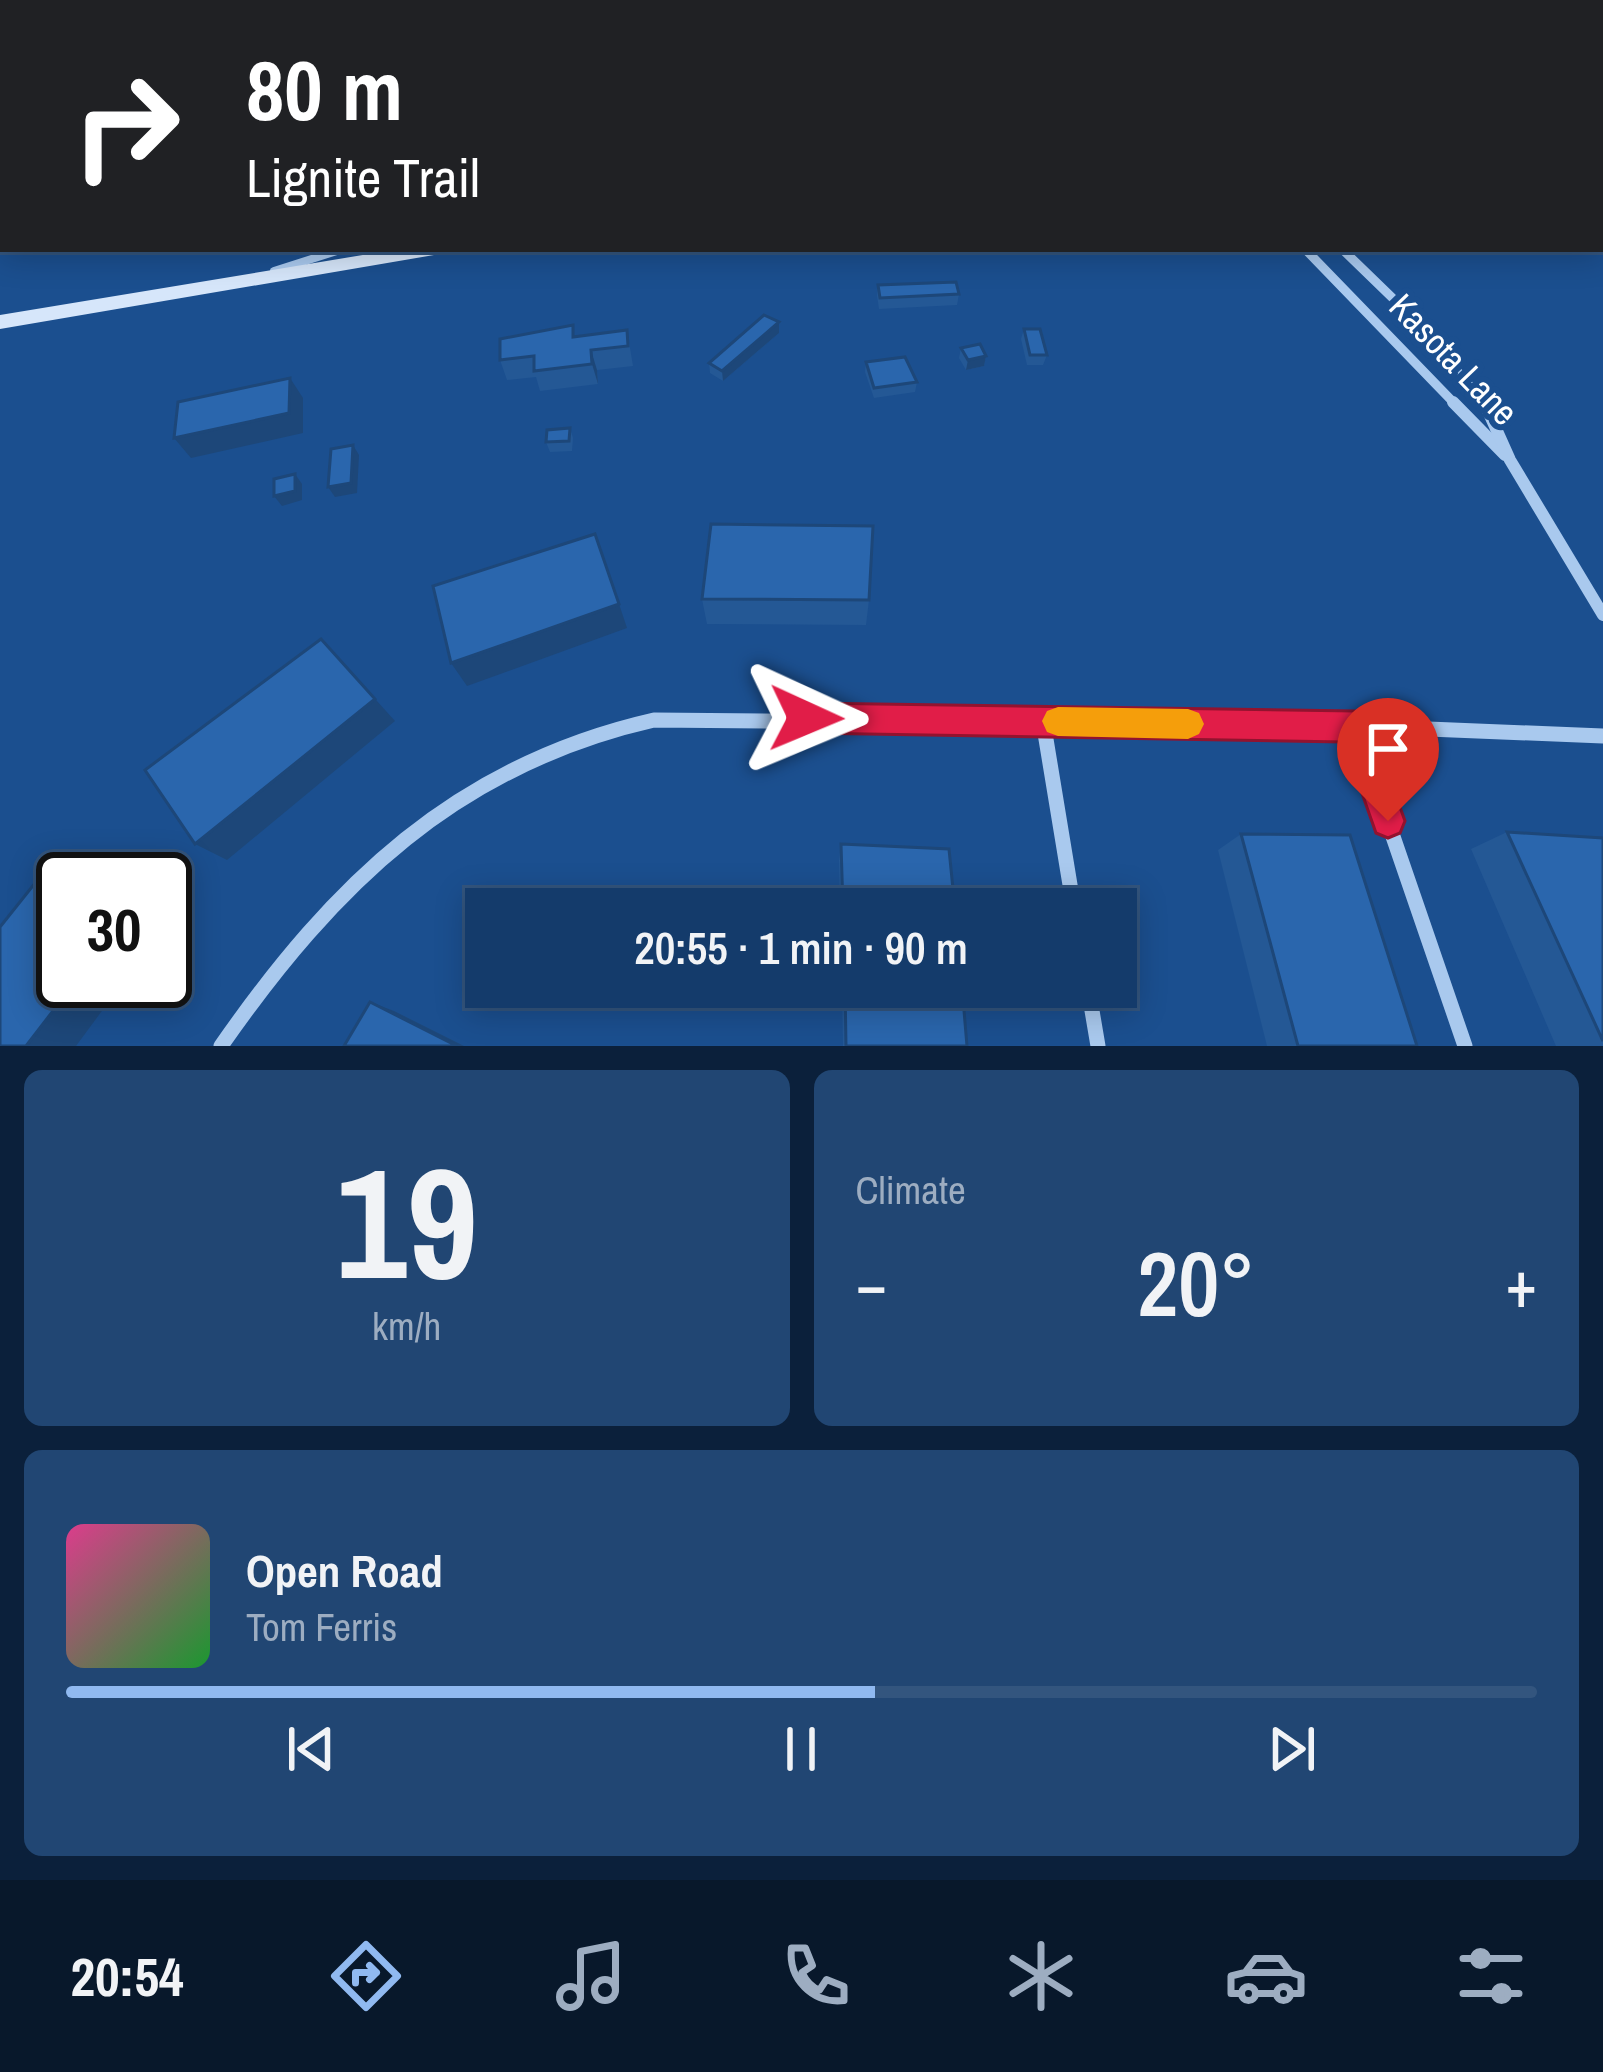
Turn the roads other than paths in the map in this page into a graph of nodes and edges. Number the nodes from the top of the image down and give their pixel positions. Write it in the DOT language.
graph roads {
  1 [pos="333,252"];
  2 [pos="416,252"];
  3 [pos="1308,252"];
  4 [pos="1345,252"];
  5 [pos="218,286"];
  6 [pos="0,322"];
  7 [pos="1510,460"];
  8 [pos="1603,615"];
  9 [pos="1043,721"];
  10 [pos="1355,727"];
  11 [pos="1603,736"];
  12 [pos="1071,888"];
  13 [pos="1091,1008"];
  14 [pos="221,1046"];
  15 [pos="1097,1046"];
  16 [pos="1465,1046"];
  1 -- 5 [label="lane"];
  2 -- 5 [label="main road"];
  3 -- 7 [label="street, Kasota Lane"];
  4 -- 7 [label="street, Kasota Lane"];
  5 -- 6 [label="main road"];
  7 -- 8 [label="street, Kasota Lane"];
  9 -- 10 [label="street"];
  9 -- 12 [label="street"];
  9 -- 14 [label="street"];
  10 -- 11 [label="street"];
  10 -- 16 [label="street"];
  13 -- 15 [label="street"];
}
